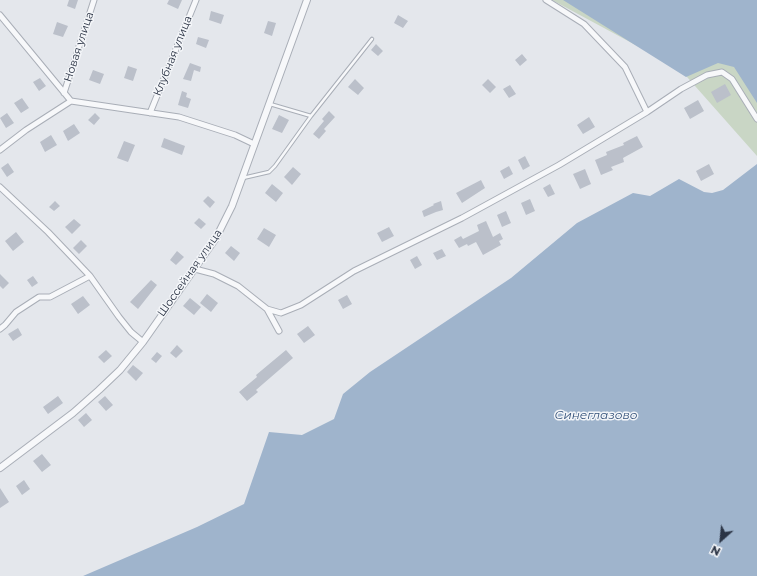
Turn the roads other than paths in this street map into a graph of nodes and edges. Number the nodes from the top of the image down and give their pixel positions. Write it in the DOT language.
graph roads {
  1 [pos="94,0"];
  2 [pos="196,0"];
  3 [pos="307,0"];
  4 [pos="546,0"];
  5 [pos="0,15"];
  6 [pos="372,39"];
  7 [pos="64,93"];
  8 [pos="71,102"];
  9 [pos="270,104"];
  10 [pos="647,112"];
  11 [pos="150,113"];
  12 [pos="311,116"];
  13 [pos="757,118"];
  14 [pos="254,144"];
  15 [pos="0,150"];
  16 [pos="243,178"];
  17 [pos="0,187"];
  18 [pos="194,268"];
  19 [pos="90,276"];
  20 [pos="267,310"];
  21 [pos="0,329"];
  22 [pos="279,331"];
  23 [pos="142,342"];
  24 [pos="0,468"];
  1 -- 7 [label="street, Новая улица"];
  2 -- 11 [label="street, Клубная улица"];
  3 -- 9 [label="street, Шоссейная улица"];
  4 -- 10 [label="street"];
  5 -- 7 [label="street"];
  6 -- 12 [label="lane"];
  7 -- 8 [label="street"];
  8 -- 11 [label="street"];
  8 -- 15 [label="street"];
  9 -- 12 [label="lane"];
  9 -- 14 [label="street, Шоссейная улица"];
  10 -- 13 [label="street"];
  10 -- 20 [label="street"];
  11 -- 14 [label="street"];
  12 -- 16 [label="lane"];
  14 -- 16 [label="street, Шоссейная улица"];
  16 -- 18 [label="street, Шоссейная улица"];
  17 -- 19 [label="street"];
  18 -- 20 [label="street"];
  18 -- 23 [label="street, Шоссейная улица"];
  19 -- 21 [label="street"];
  19 -- 23 [label="street"];
  20 -- 22 [label="street"];
  23 -- 24 [label="street, Шоссейная улица"];
}
